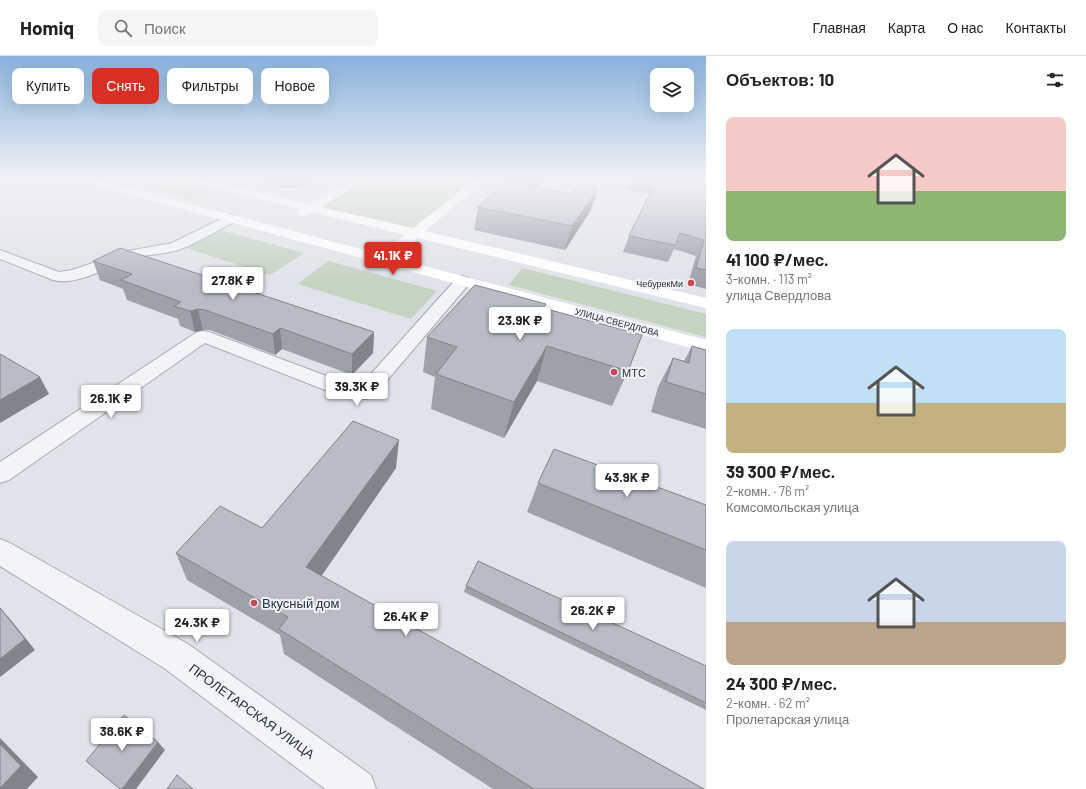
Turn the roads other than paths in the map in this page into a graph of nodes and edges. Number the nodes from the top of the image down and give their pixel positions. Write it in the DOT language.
graph roads {
  1 [pos="217,214"];
  2 [pos="300,214"];
  3 [pos="336,214"];
  4 [pos="438,214"];
  5 [pos="231,218"];
  6 [pos="283,224"];
  7 [pos="415,233"];
  8 [pos="0,254"];
  9 [pos="383,259"];
  10 [pos="463,281"];
  11 [pos="706,304"];
  12 [pos="706,346"];
  13 [pos="0,474"];
  14 [pos="0,551"];
  15 [pos="357,789"];
  1 -- 5 [label="main road, УЛИЦА СВЕРДЛОВА"];
  2 -- 6 [label="main road"];
  3 -- 7 [label="main road"];
  4 -- 7 [label="main road"];
  5 -- 6 [label="main road, УЛИЦА СВЕРДЛОВА"];
  5 -- 8 [label="street"];
  6 -- 9 [label="main road, УЛИЦА СВЕРДЛОВА"];
  7 -- 9 [label="main road"];
  7 -- 11 [label="main road"];
  9 -- 10 [label="main road, УЛИЦА СВЕРДЛОВА"];
  10 -- 12 [label="main road, УЛИЦА СВЕРДЛОВА"];
  10 -- 13 [label="street"];
  14 -- 15 [label="street, ПРОЛЕТАРСКАЯ УЛИЦА"];
}
